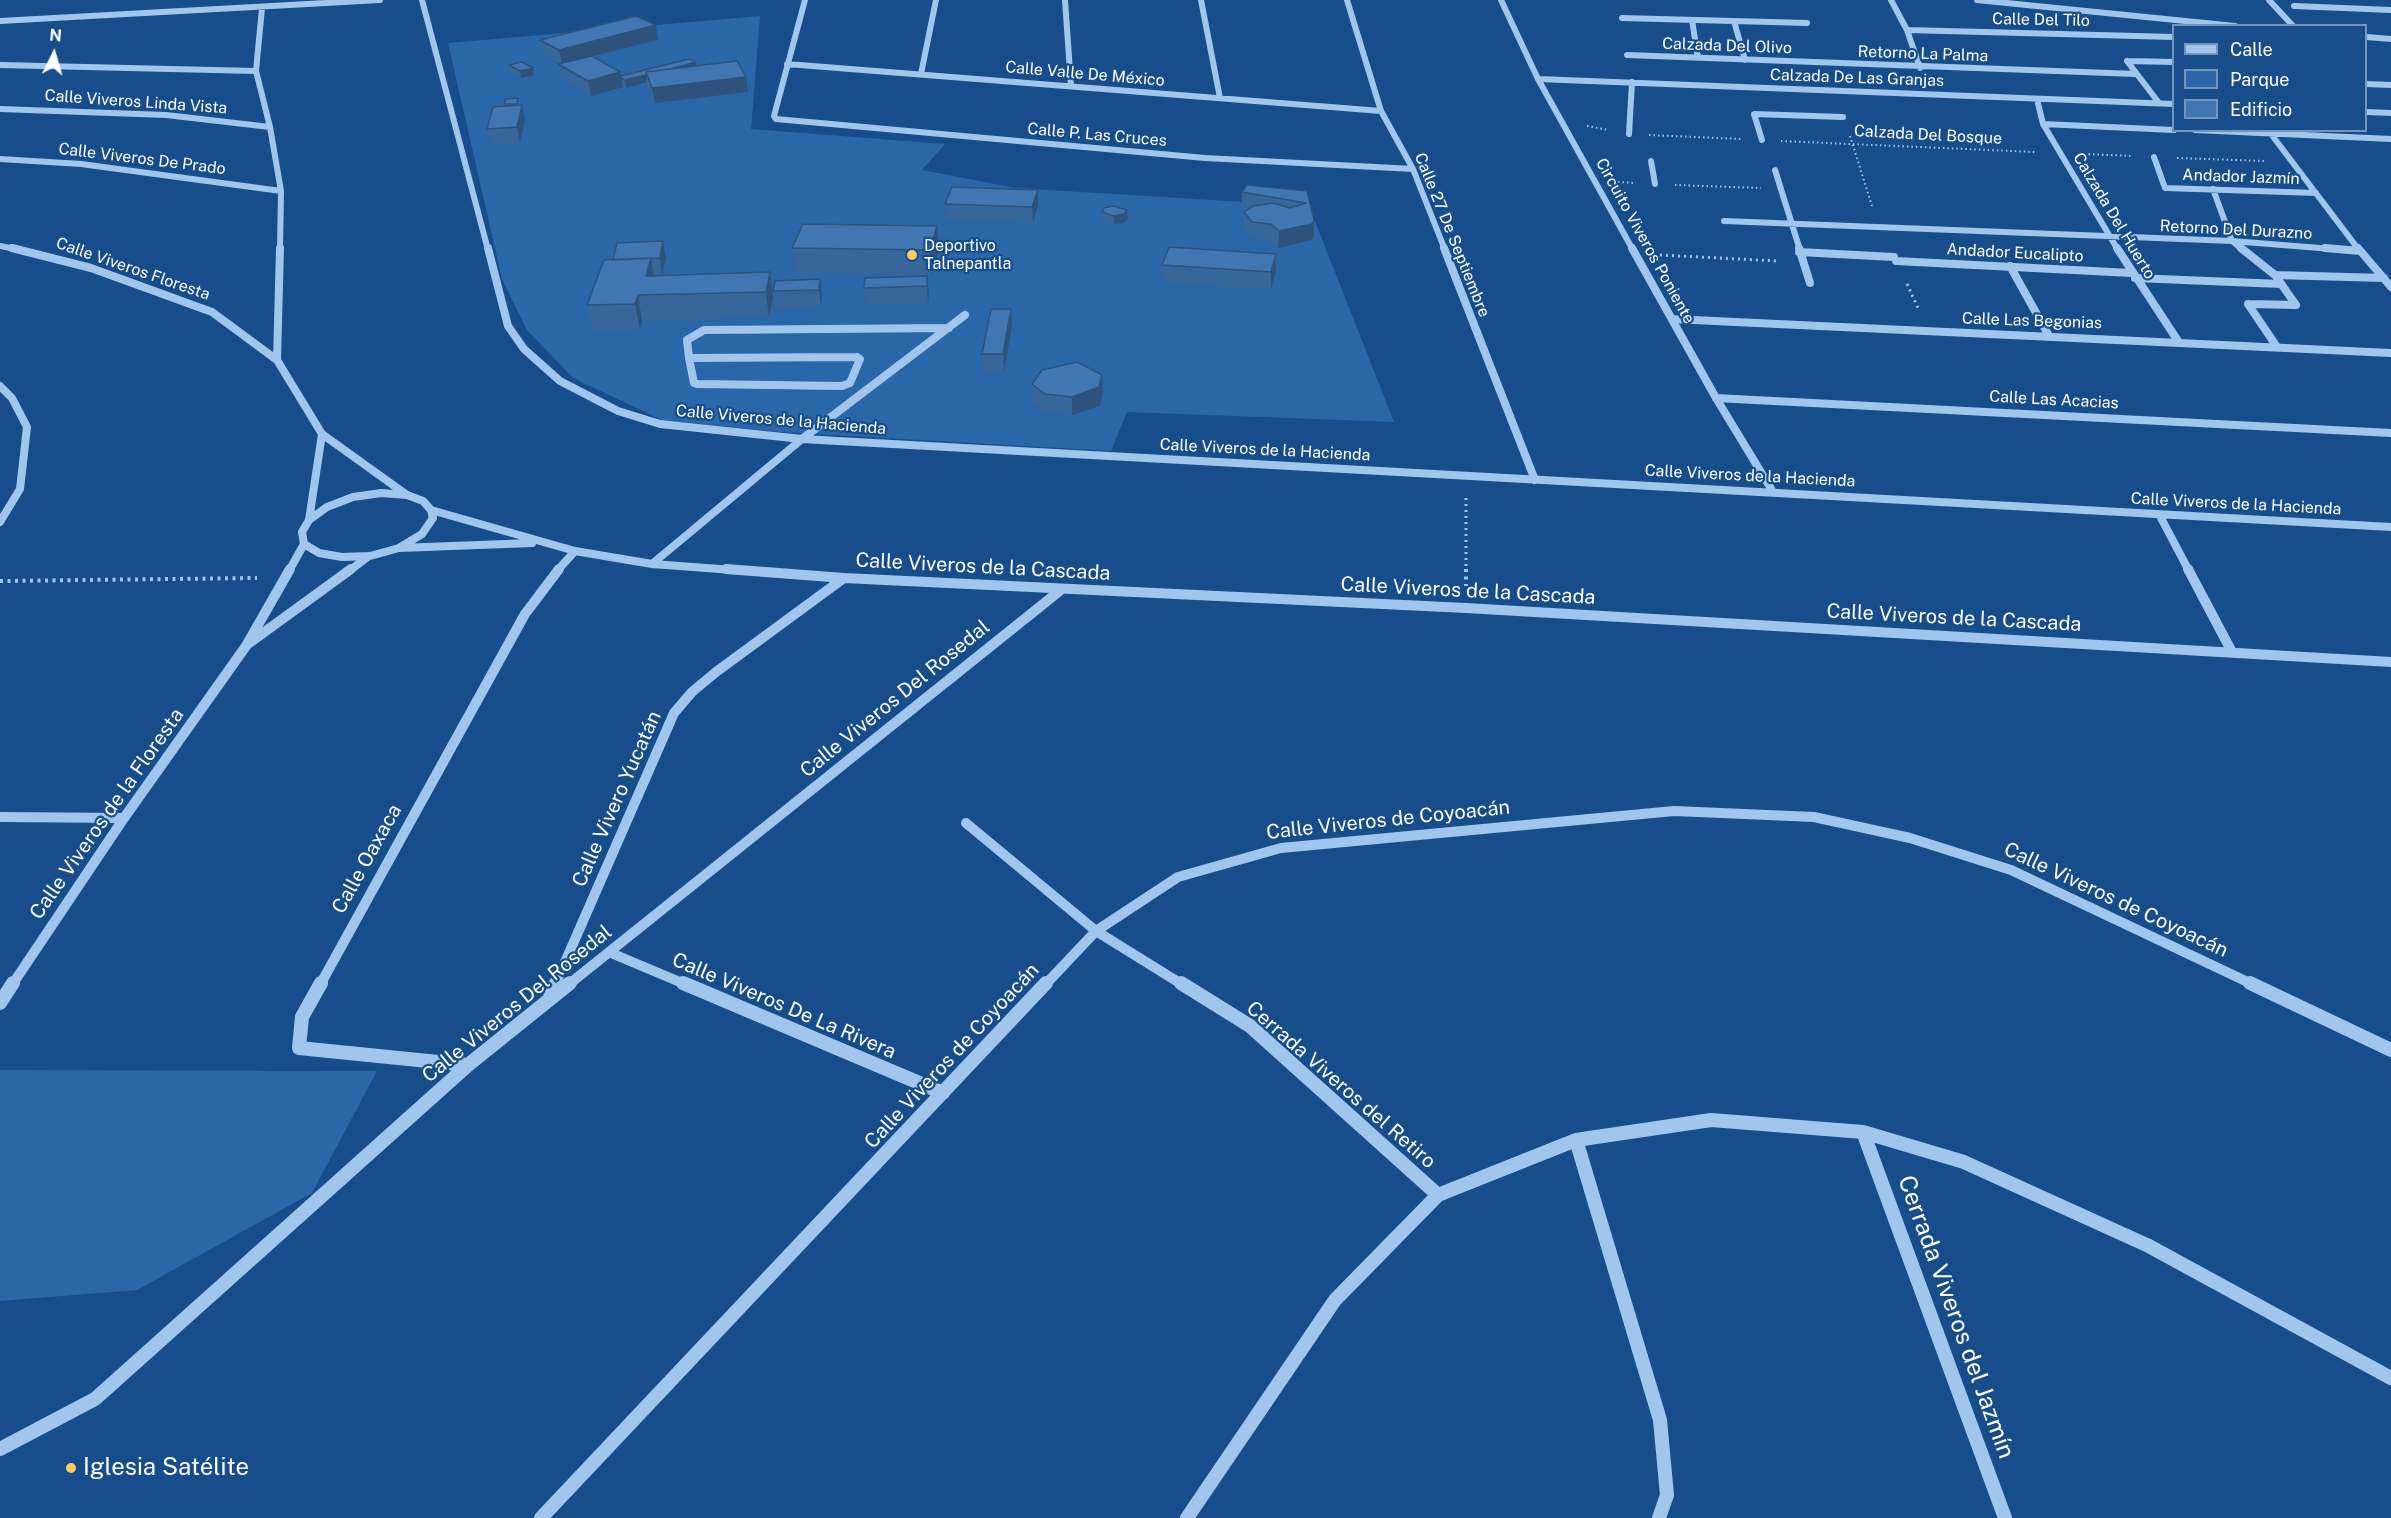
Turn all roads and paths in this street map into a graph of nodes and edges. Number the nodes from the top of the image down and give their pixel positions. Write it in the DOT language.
graph roads {
  1 [pos="380,0"];
  2 [pos="422,0"];
  3 [pos="805,0"];
  4 [pos="936,0"];
  5 [pos="1065,0"];
  6 [pos="1201,0"];
  7 [pos="1347,0"];
  8 [pos="1501,0"];
  9 [pos="1891,0"];
  10 [pos="1977,0"];
  11 [pos="2269,0"];
  12 [pos="2384,0"];
  13 [pos="2295,6"];
  14 [pos="262,8"];
  15 [pos="2391,8"];
  16 [pos="1622,18"];
  17 [pos="1692,20"];
  18 [pos="0,21"];
  19 [pos="1734,21"];
  20 [pos="1807,23"];
  21 [pos="2215,24"];
  22 [pos="2291,24"];
  23 [pos="1907,30"];
  24 [pos="2172,37"];
  25 [pos="2367,37"];
  26 [pos="2391,39"];
  27 [pos="1627,55"];
  28 [pos="1698,58"];
  29 [pos="1745,60"];
  30 [pos="2172,62"];
  31 [pos="1825,63"];
  32 [pos="787,64"];
  33 [pos="0,65"];
  34 [pos="1920,68"];
  35 [pos="256,71"];
  36 [pos="921,74"];
  37 [pos="2136,74"];
  38 [pos="1538,79"];
  39 [pos="1632,82"];
  40 [pos="2367,84"];
  41 [pos="2391,85"];
  42 [pos="1071,86"];
  43 [pos="1220,98"];
  44 [pos="2037,99"];
  45 [pos="2159,104"];
  46 [pos="2172,104"];
  47 [pos="0,109"];
  48 [pos="1381,111"];
  49 [pos="2367,112"];
  50 [pos="2391,113"];
  51 [pos="1843,117"];
  52 [pos="1563,121"];
  53 [pos="2043,124"];
  54 [pos="270,127"];
  55 [pos="2172,130"];
  56 [pos="2233,132"];
  57 [pos="1629,134"];
  58 [pos="2271,134"];
  59 [pos="2391,139"];
  60 [pos="1762,140"];
  61 [pos="1853,144"];
  62 [pos="2059,153"];
  63 [pos="2154,157"];
  64 [pos="0,159"];
  65 [pos="1651,162"];
  66 [pos="2293,162"];
  67 [pos="1413,169"];
  68 [pos="1775,170"];
  69 [pos="1596,181"];
  70 [pos="1655,184"];
  71 [pos="1783,189"];
  72 [pos="2213,189"];
  73 [pos="281,191"];
  74 [pos="2316,193"];
  75 [pos="1724,221"];
  76 [pos="1790,224"];
  77 [pos="1878,229"];
  78 [pos="2110,237"];
  79 [pos="2232,241"];
  80 [pos="0,246"];
  81 [pos="2360,251"];
  82 [pos="1799,252"];
  83 [pos="1635,254"];
  84 [pos="1895,259"];
  85 [pos="1802,262"];
  86 [pos="2010,266"];
  87 [pos="2133,275"];
  88 [pos="2275,275"];
  89 [pos="2384,279"];
  90 [pos="1810,283"];
  91 [pos="2281,284"];
  92 [pos="2391,287"];
  93 [pos="965,315"];
  94 [pos="1672,319"];
  95 [pos="949,328"];
  96 [pos="1929,332"];
  97 [pos="2049,336"];
  98 [pos="2178,341"];
  99 [pos="2277,347"];
  100 [pos="2391,353"];
  101 [pos="689,358"];
  102 [pos="277,360"];
  103 [pos="0,386"];
  104 [pos="1716,398"];
  105 [pos="2391,433"];
  106 [pos="322,434"];
  107 [pos="802,439"];
  108 [pos="1466,476"];
  109 [pos="1535,480"];
  110 [pos="1773,492"];
  111 [pos="407,495"];
  112 [pos="431,510"];
  113 [pos="2160,516"];
  114 [pos="309,520"];
  115 [pos="0,522"];
  116 [pos="2391,527"];
  117 [pos="546,543"];
  118 [pos="304,544"];
  119 [pos="399,548"];
  120 [pos="575,551"];
  121 [pos="370,556"];
  122 [pos="652,564"];
  123 [pos="282,578"];
  124 [pos="844,578"];
  125 [pos="0,581"];
  126 [pos="1062,589"];
  127 [pos="1466,608"];
  128 [pos="246,646"];
  129 [pos="2232,652"];
  130 [pos="2391,662"];
  131 [pos="0,817"];
  132 [pos="124,818"];
  133 [pos="966,823"];
  134 [pos="1096,931"];
  135 [pos="610,953"];
  136 [pos="549,1000"];
  137 [pos="0,1003"];
  138 [pos="2391,1050"];
  139 [pos="468,1065"];
  140 [pos="943,1094"];
  141 [pos="1863,1132"];
  142 [pos="1576,1140"];
  143 [pos="1437,1195"];
  144 [pos="2391,1378"];
  145 [pos="0,1449"];
  146 [pos="542,1518"];
  147 [pos="1187,1518"];
  148 [pos="1659,1518"];
  149 [pos="2005,1518"];
  1 -- 14 [label="street"];
  2 -- 107 [label="street, Calle Viveros de la Hacienda"];
  3 -- 32 [label="street"];
  4 -- 36 [label="street"];
  5 -- 42 [label="street"];
  6 -- 43 [label="street"];
  7 -- 48 [label="street, Calle 27 De Septiembre"];
  8 -- 38 [label="street, Circuito Viveros Poniente"];
  9 -- 23 [label="street"];
  10 -- 21 [label="street"];
  11 -- 22 [label="street"];
  12 -- 15 [label="street"];
  13 -- 15 [label="street"];
  14 -- 18 [label="street"];
  14 -- 35 [label="street"];
  16 -- 17 [label="street"];
  17 -- 19 [label="street"];
  17 -- 28 [label="street"];
  19 -- 20 [label="street"];
  19 -- 29 [label="street"];
  23 -- 24 [label="street, Calle Del Tilo"];
  23 -- 34 [label="street"];
  25 -- 26 [label="street"];
  27 -- 28 [label="street, Calzada Del Olivo"];
  28 -- 29 [label="street, Calzada Del Olivo"];
  29 -- 31 [label="street, Calzada Del Olivo"];
  30 -- 37 [label="street"];
  31 -- 34 [label="street, Retorno La Palma"];
  32 -- 36 [label="street, Calle Valle De México"];
  32 -- 67 [label="street, Calle P. Las Cruces"];
  33 -- 35 [label="street"];
  34 -- 37 [label="street, Retorno La Palma"];
  35 -- 54 [label="street"];
  36 -- 42 [label="street, Calle Valle De México"];
  37 -- 45 [label="street"];
  38 -- 39 [label="street, Calzada De Las Granjas"];
  38 -- 52 [label="street, Circuito Viveros Poniente"];
  39 -- 44 [label="street, Calzada De Las Granjas"];
  39 -- 57 [label="street"];
  40 -- 41 [label="street"];
  42 -- 43 [label="street, Calle Valle De México"];
  43 -- 48 [label="street, Calle Valle De México"];
  44 -- 45 [label="street, Calzada De Las Granjas"];
  44 -- 53 [label="street, Calzada Del Huerto"];
  45 -- 46 [label="street, Calzada De Las Granjas"];
  47 -- 54 [label="street, Calle Viveros Linda Vista"];
  48 -- 67 [label="street, Calle 27 De Septiembre"];
  49 -- 50 [label="street"];
  51 -- 60 [label="street"];
  51 -- 61 [label="path"];
  52 -- 57 [label="path, Calzada Del Bosque"];
  52 -- 69 [label="street, Circuito Viveros Poniente"];
  53 -- 55 [label="street"];
  53 -- 62 [label="street, Calzada Del Huerto"];
  54 -- 73 [label="street"];
  56 -- 58 [label="street"];
  57 -- 60 [label="path, Calzada Del Bosque"];
  58 -- 59 [label="street"];
  58 -- 66 [label="street"];
  60 -- 61 [label="path, Calzada Del Bosque"];
  61 -- 62 [label="path, Calzada Del Bosque"];
  61 -- 77 [label="path"];
  62 -- 63 [label="path, Calzada Del Bosque"];
  62 -- 78 [label="street, Calzada Del Huerto"];
  63 -- 66 [label="path, Calzada Del Bosque"];
  63 -- 72 [label="street, Andador Jazmín"];
  64 -- 73 [label="street, Calle Viveros De Prado"];
  65 -- 70 [label="street"];
  66 -- 74 [label="street"];
  67 -- 109 [label="street, Calle 27 De Septiembre"];
  68 -- 71 [label="street"];
  69 -- 70 [label="path"];
  69 -- 83 [label="street, Circuito Viveros Poniente"];
  70 -- 71 [label="path"];
  71 -- 76 [label="street"];
  72 -- 74 [label="street, Andador Jazmín"];
  72 -- 79 [label="street"];
  73 -- 102 [label="street"];
  74 -- 81 [label="street"];
  75 -- 76 [label="street"];
  76 -- 77 [label="street"];
  76 -- 82 [label="street"];
  77 -- 78 [label="street, Retorno Del Durazno"];
  78 -- 79 [label="street, Retorno Del Durazno"];
  78 -- 87 [label="street, Calzada Del Huerto"];
  79 -- 81 [label="street, Retorno Del Durazno"];
  79 -- 88 [label="street"];
  80 -- 102 [label="street, Calle Viveros Floresta"];
  81 -- 89 [label="street"];
  82 -- 84 [label="street, Andador Eucalipto"];
  82 -- 85 [label="street"];
  83 -- 85 [label="path"];
  83 -- 94 [label="street, Circuito Viveros Poniente"];
  84 -- 86 [label="street, Andador Eucalipto"];
  84 -- 96 [label="path"];
  85 -- 90 [label="street"];
  86 -- 87 [label="street, Andador Eucalipto"];
  86 -- 97 [label="street"];
  87 -- 91 [label="street, Andador Eucalipto"];
  87 -- 98 [label="street, Calzada Del Huerto"];
  88 -- 89 [label="street"];
  88 -- 91 [label="street"];
  89 -- 92 [label="street"];
  91 -- 99 [label="street"];
  93 -- 95 [label="street"];
  94 -- 96 [label="street, Calle Las Begonias"];
  94 -- 104 [label="street, Circuito Viveros Poniente"];
  95 -- 101 [label="street"];
  95 -- 107 [label="street"];
  96 -- 97 [label="street, Calle Las Begonias"];
  97 -- 98 [label="street, Calle Las Begonias"];
  98 -- 99 [label="street, Calle Las Begonias"];
  99 -- 100 [label="street, Calle Las Begonias"];
  101 -- 101 [label="street"];
  102 -- 106 [label="street"];
  103 -- 115 [label="street"];
  104 -- 105 [label="street, Calle Las Acacias"];
  104 -- 110 [label="street, Circuito Viveros Poniente"];
  106 -- 111 [label="street"];
  106 -- 114 [label="street"];
  107 -- 108 [label="street, Calle Viveros de la Hacienda"];
  107 -- 122 [label="street"];
  108 -- 109 [label="street, Calle Viveros de la Hacienda"];
  108 -- 127 [label="path"];
  109 -- 110 [label="street, Calle Viveros de la Hacienda"];
  110 -- 113 [label="street, Calle Viveros de la Hacienda"];
  111 -- 112 [label="street, Calle Viveros de la Cascada"];
  111 -- 114 [label="street"];
  112 -- 117 [label="street, Calle Viveros de la Cascada"];
  112 -- 119 [label="street"];
  113 -- 116 [label="street, Calle Viveros de la Hacienda"];
  113 -- 129 [label="street"];
  114 -- 118 [label="street"];
  117 -- 119 [label="street, Calle Viveros de la Cascada"];
  117 -- 120 [label="street, Calle Viveros de la Cascada"];
  118 -- 121 [label="street"];
  118 -- 123 [label="street, Calle Viveros de la Floresta"];
  119 -- 121 [label="street"];
  120 -- 122 [label="street, Calle Viveros de la Cascada"];
  120 -- 139 [label="street, Calle Oaxaca"];
  121 -- 128 [label="street, Calle Viveros de la Floresta"];
  122 -- 124 [label="street, Calle Viveros de la Cascada"];
  123 -- 125 [label="path"];
  123 -- 128 [label="street, Calle Viveros de la Floresta"];
  124 -- 126 [label="street, Calle Viveros de la Cascada"];
  124 -- 136 [label="street, Calle Vivero Yucatán"];
  126 -- 127 [label="street, Calle Viveros de la Cascada"];
  126 -- 135 [label="street, Calle Viveros Del Rosedal"];
  127 -- 129 [label="street, Calle Viveros de la Cascada"];
  128 -- 132 [label="street, Calle Viveros de la Floresta"];
  129 -- 130 [label="street, Calle Viveros de la Cascada"];
  131 -- 132 [label="street"];
  132 -- 137 [label="street, Calle Viveros de la Floresta"];
  133 -- 134 [label="street, Cerrada Viveros del Retiro"];
  134 -- 138 [label="street, Calle Viveros de Coyoacán"];
  134 -- 140 [label="street, Calle Viveros de Coyoacán"];
  134 -- 143 [label="street, Cerrada Viveros del Retiro"];
  135 -- 136 [label="street, Calle Viveros Del Rosedal"];
  135 -- 140 [label="street, Calle Viveros De La Rivera"];
  136 -- 139 [label="street, Calle Viveros Del Rosedal"];
  139 -- 145 [label="street, Calle Viveros Del Rosedal"];
  140 -- 146 [label="street, Calle Viveros de Coyoacán"];
  141 -- 142 [label="street"];
  141 -- 144 [label="street"];
  141 -- 149 [label="street, Cerrada Viveros del Jazmín"];
  142 -- 143 [label="street"];
  142 -- 148 [label="street"];
  143 -- 147 [label="street"];
}
